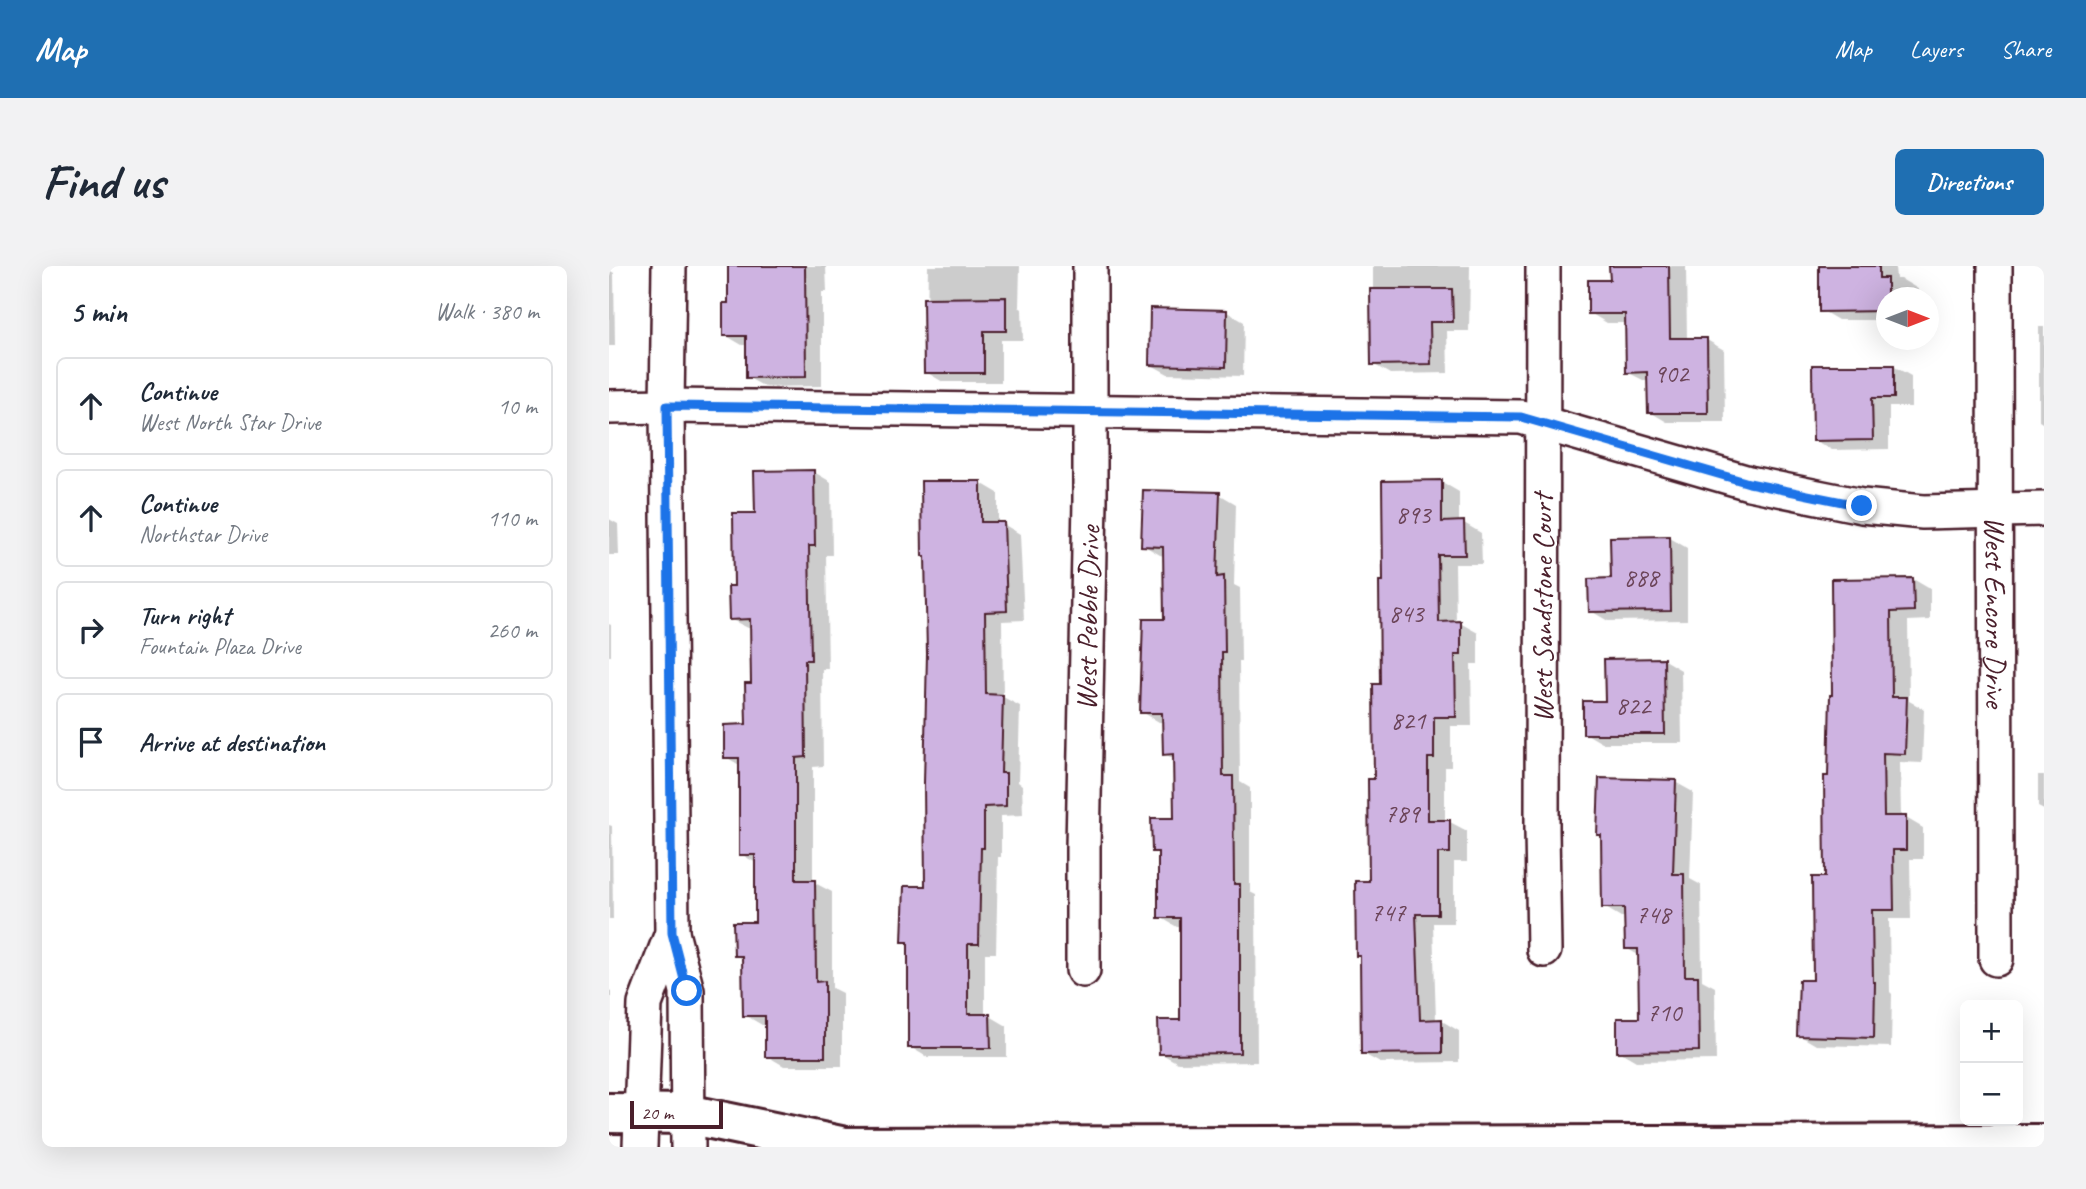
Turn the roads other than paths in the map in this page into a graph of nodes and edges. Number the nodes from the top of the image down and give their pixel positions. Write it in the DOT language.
graph roads {
  1 [pos="669,266"];
  2 [pos="1090,266"];
  3 [pos="1543,266"];
  4 [pos="1994,266"];
  5 [pos="667,406"];
  6 [pos="609,407"];
  7 [pos="1090,413"];
  8 [pos="1542,423"];
  9 [pos="2044,509"];
  10 [pos="1995,510"];
  11 [pos="672,933"];
  12 [pos="1544,950"];
  13 [pos="1996,958"];
  14 [pos="1083,970"];
  15 [pos="629,1124"];
  16 [pos="687,1131"];
  17 [pos="2044,1144"];
  18 [pos="838,1147"];
  1 -- 5 [label="street"];
  2 -- 7 [label="street, West Pebble Drive"];
  3 -- 8 [label="street, West Sandstone Court"];
  4 -- 10 [label="street, West Encore Drive"];
  5 -- 6 [label="street"];
  5 -- 7 [label="street"];
  5 -- 11 [label="street"];
  7 -- 8 [label="street"];
  7 -- 14 [label="street, West Pebble Drive"];
  8 -- 10 [label="street"];
  8 -- 12 [label="street, West Sandstone Court"];
  9 -- 10 [label="street"];
  10 -- 13 [label="street, West Encore Drive"];
  11 -- 15 [label="street"];
  11 -- 16 [label="street"];
  15 -- 16 [label="main road"];
  16 -- 18 [label="main road"];
  17 -- 18 [label="main road"];
}
